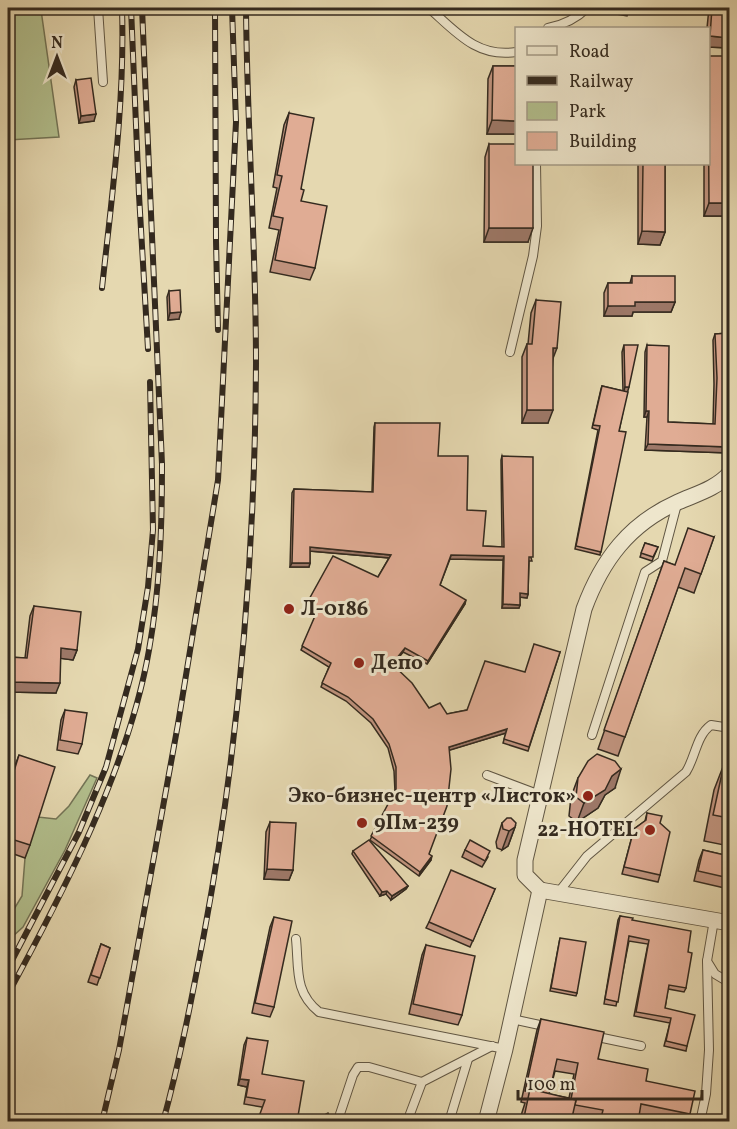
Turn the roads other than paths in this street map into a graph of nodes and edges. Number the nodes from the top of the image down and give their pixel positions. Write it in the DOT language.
graph roads {
  1 [pos="98,8"];
  2 [pos="429,8"];
  3 [pos="586,8"];
  4 [pos="551,27"];
  5 [pos="515,52"];
  6 [pos="103,82"];
  7 [pos="536,165"];
  8 [pos="510,352"];
  9 [pos="729,473"];
  10 [pos="677,502"];
  11 [pos="729,532"];
  12 [pos="729,552"];
  13 [pos="729,728"];
  14 [pos="592,735"];
  15 [pos="487,775"];
  16 [pos="540,795"];
  17 [pos="540,890"];
  18 [pos="558,893"];
  19 [pos="722,921"];
  20 [pos="296,939"];
  21 [pos="707,962"];
  22 [pos="729,983"];
  23 [pos="512,1019"];
  24 [pos="559,1029"];
  25 [pos="582,1034"];
  26 [pos="641,1046"];
  27 [pos="499,1048"];
  28 [pos="468,1059"];
  29 [pos="423,1082"];
  30 [pos="340,1122"];
  31 [pos="407,1122"];
  32 [pos="449,1122"];
  33 [pos="486,1122"];
  34 [pos="700,1122"];
  1 -- 6 [label="lane"];
  2 -- 5 [label="lane"];
  3 -- 4 [label="lane"];
  7 -- 8 [label="lane"];
  9 -- 10 [label="street"];
  10 -- 14 [label="lane"];
  10 -- 16 [label="street"];
  11 -- 12 [label="lane"];
  13 -- 18 [label="lane"];
  15 -- 16 [label="lane"];
  16 -- 17 [label="street"];
  17 -- 18 [label="street"];
  17 -- 23 [label="street"];
  18 -- 19 [label="street"];
  19 -- 21 [label="lane"];
  20 -- 27 [label="lane"];
  21 -- 22 [label="lane"];
  21 -- 34 [label="lane"];
  23 -- 24 [label="lane"];
  23 -- 27 [label="street"];
  25 -- 26 [label="lane"];
  27 -- 28 [label="lane"];
  27 -- 33 [label="street"];
  28 -- 29 [label="lane"];
  28 -- 32 [label="lane"];
  29 -- 30 [label="lane"];
  29 -- 31 [label="lane"];
}
